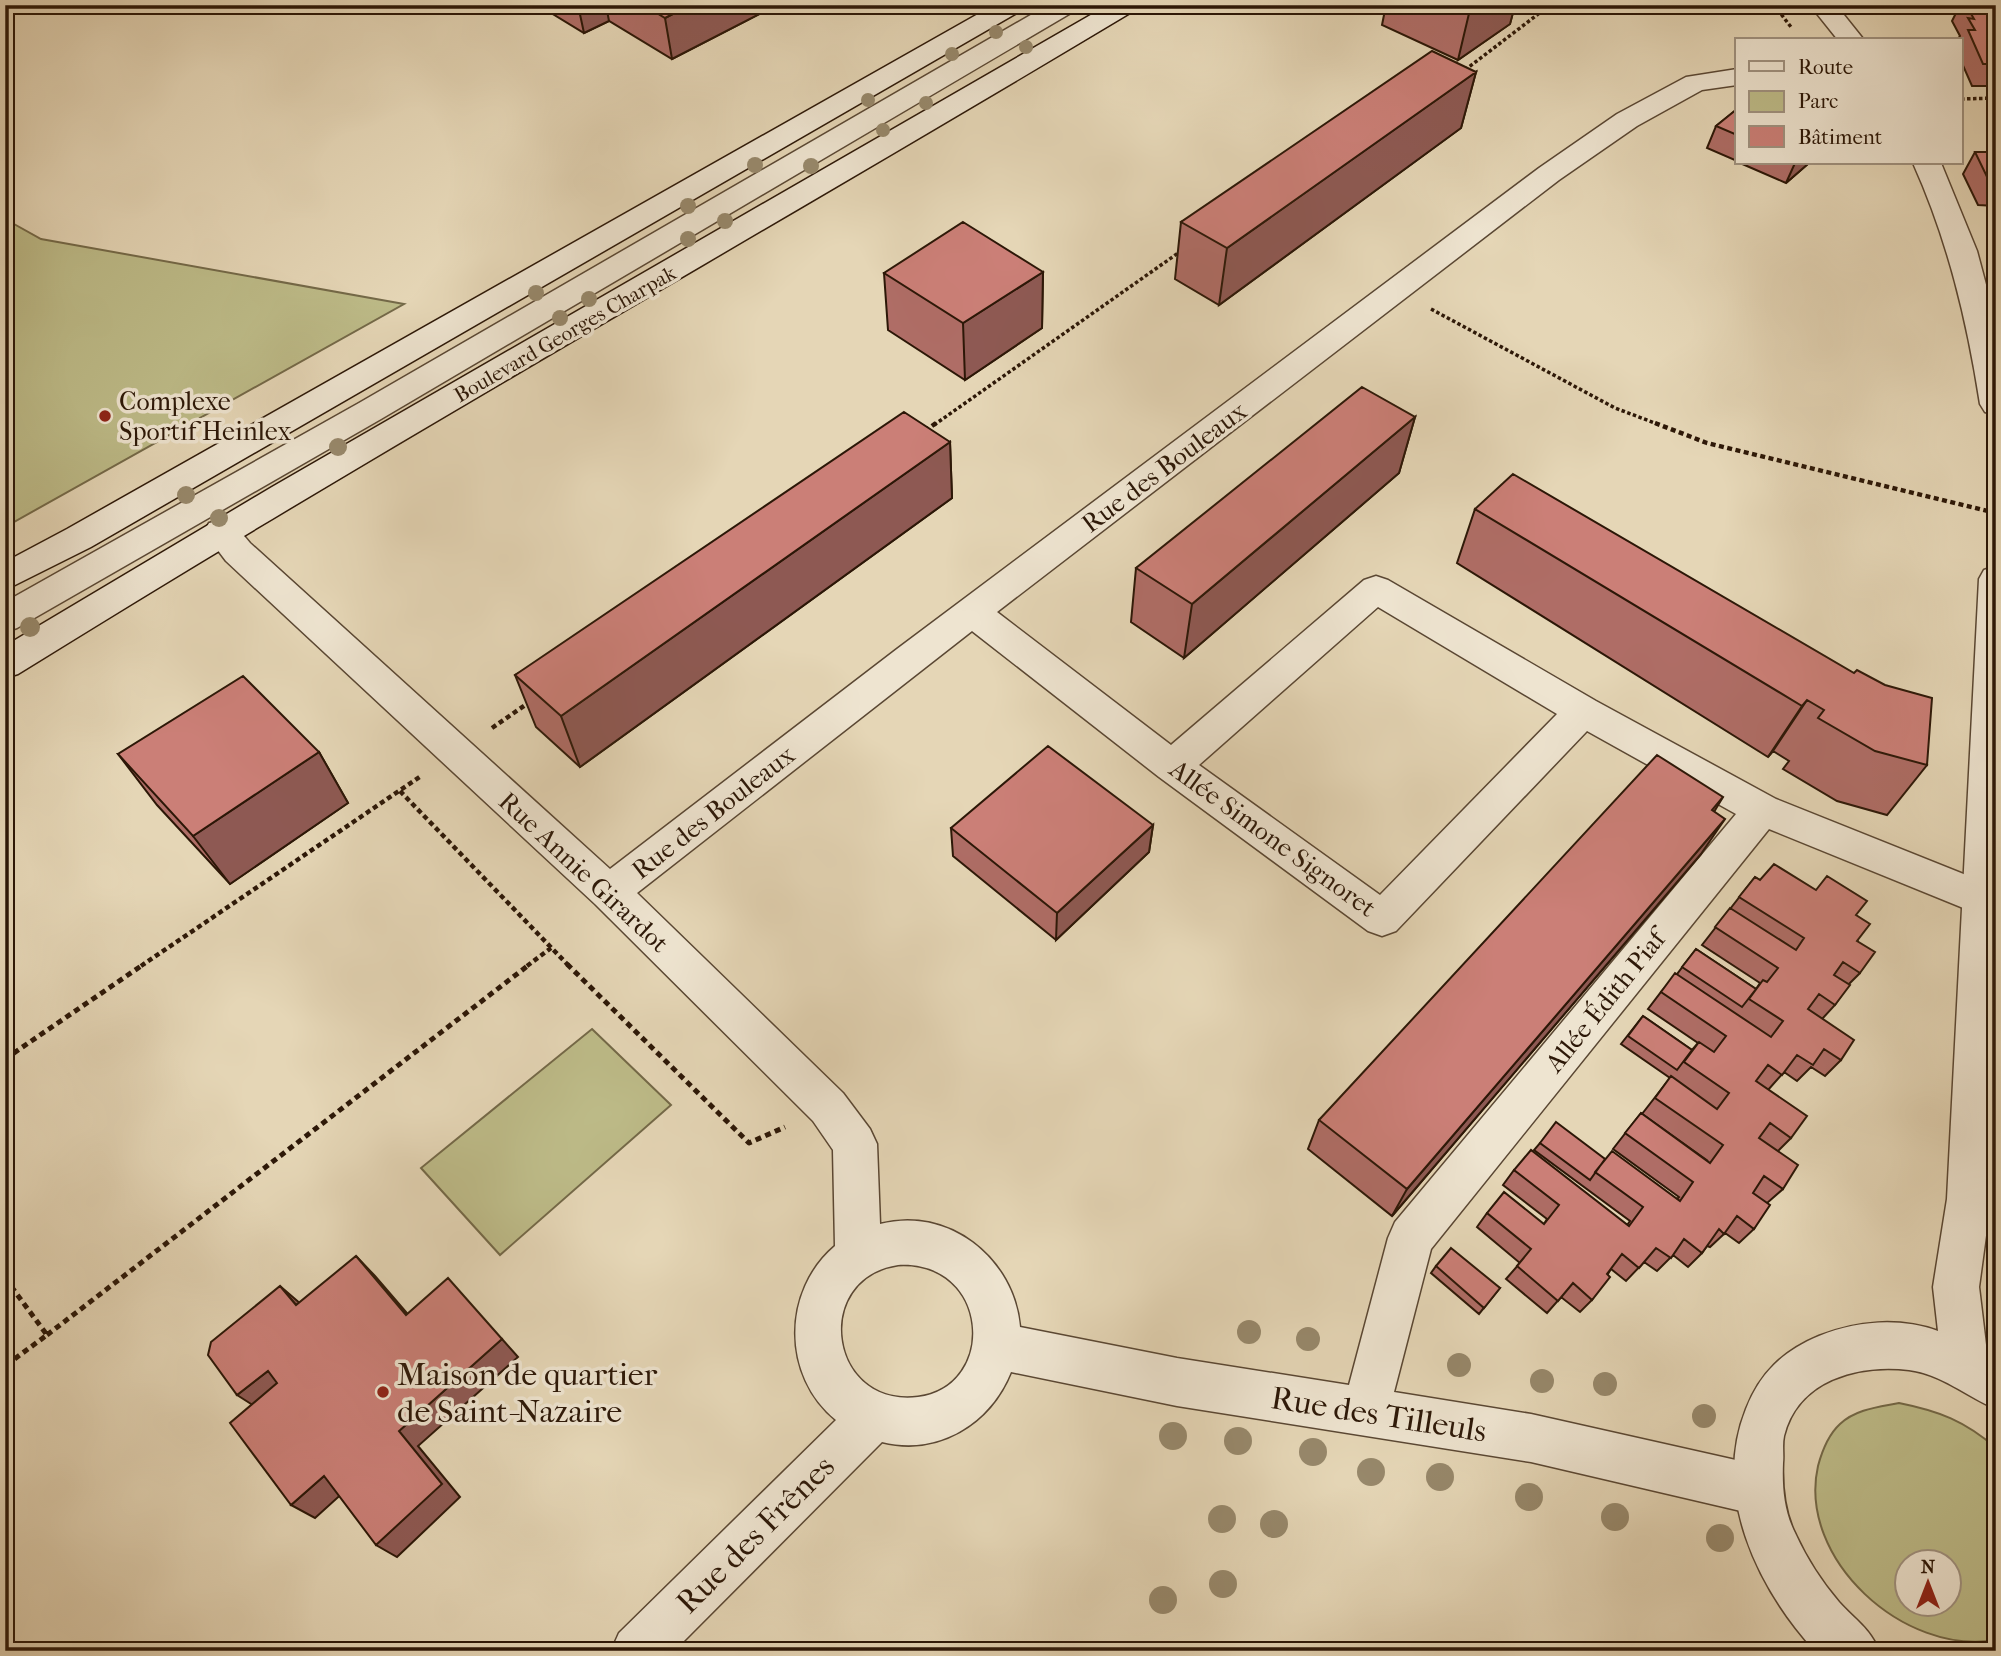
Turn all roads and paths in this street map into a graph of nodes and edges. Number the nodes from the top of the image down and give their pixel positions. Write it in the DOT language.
graph roads {
  1 [pos="1013,5"];
  2 [pos="1067,5"];
  3 [pos="1126,5"];
  4 [pos="1550,5"];
  5 [pos="1822,5"];
  6 [pos="1849,38"];
  7 [pos="1453,77"];
  8 [pos="1735,77"];
  9 [pos="1996,98"];
  10 [pos="1962,99"];
  11 [pos="1927,164"];
  12 [pos="1186,247"];
  13 [pos="1395,290"];
  14 [pos="1996,404"];
  15 [pos="920,435"];
  16 [pos="1996,513"];
  17 [pos="220,532"];
  18 [pos="5,577"];
  19 [pos="1996,579"];
  20 [pos="972,612"];
  21 [pos="5,619"];
  22 [pos="5,664"];
  23 [pos="536,698"];
  24 [pos="1583,711"];
  25 [pos="457,752"];
  26 [pos="1172,766"];
  27 [pos="400,791"];
  28 [pos="1762,810"];
  29 [pos="609,892"];
  30 [pos="1983,899"];
  31 [pos="551,948"];
  32 [pos="5,1059"];
  33 [pos="828,1107"];
  34 [pos="858,1257"];
  35 [pos="5,1278"];
  36 [pos="47,1335"];
  37 [pos="999,1346"];
  38 [pos="5,1366"];
  39 [pos="1980,1375"];
  40 [pos="1366,1410"];
  41 [pos="872,1418"];
  42 [pos="1758,1490"];
  43 [pos="637,1651"];
  44 [pos="1853,1651"];
  1 -- 18 [label="street"];
  2 -- 21 [label="street"];
  3 -- 17 [label="street, Boulevard Georges Charpak"];
  4 -- 7 [label="path"];
  5 -- 6 [label="street"];
  8 -- 13 [label="street, Rue des Bouleaux"];
  9 -- 10 [label="path"];
  11 -- 14 [label="street"];
  12 -- 15 [label="path"];
  13 -- 16 [label="path"];
  13 -- 20 [label="street, Rue des Bouleaux"];
  17 -- 22 [label="street, Boulevard Georges Charpak"];
  17 -- 25 [label="street, Rue Annie Girardot"];
  19 -- 30 [label="street"];
  20 -- 26 [label="street, Allée Simone Signoret"];
  20 -- 29 [label="street, Rue des Bouleaux"];
  23 -- 25 [label="path"];
  24 -- 26 [label="street"];
  24 -- 26 [label="street, Allée Simone Signoret"];
  24 -- 28 [label="street"];
  25 -- 27 [label="path"];
  25 -- 29 [label="street, Rue Annie Girardot"];
  27 -- 31 [label="path"];
  27 -- 32 [label="path"];
  28 -- 30 [label="street"];
  28 -- 40 [label="street, Allée Édith Piaf"];
  29 -- 33 [label="street, Rue Annie Girardot"];
  30 -- 39 [label="street"];
  31 -- 33 [label="path"];
  31 -- 36 [label="path"];
  33 -- 34 [label="street, Rue Annie Girardot"];
  34 -- 37 [label="street"];
  34 -- 41 [label="street"];
  35 -- 36 [label="path"];
  36 -- 38 [label="path"];
  37 -- 40 [label="street, Rue des Tilleuls"];
  37 -- 41 [label="street"];
  39 -- 42 [label="street"];
  40 -- 42 [label="street, Rue des Tilleuls"];
  41 -- 43 [label="street, Rue des Frênes"];
  42 -- 44 [label="street"];
}
